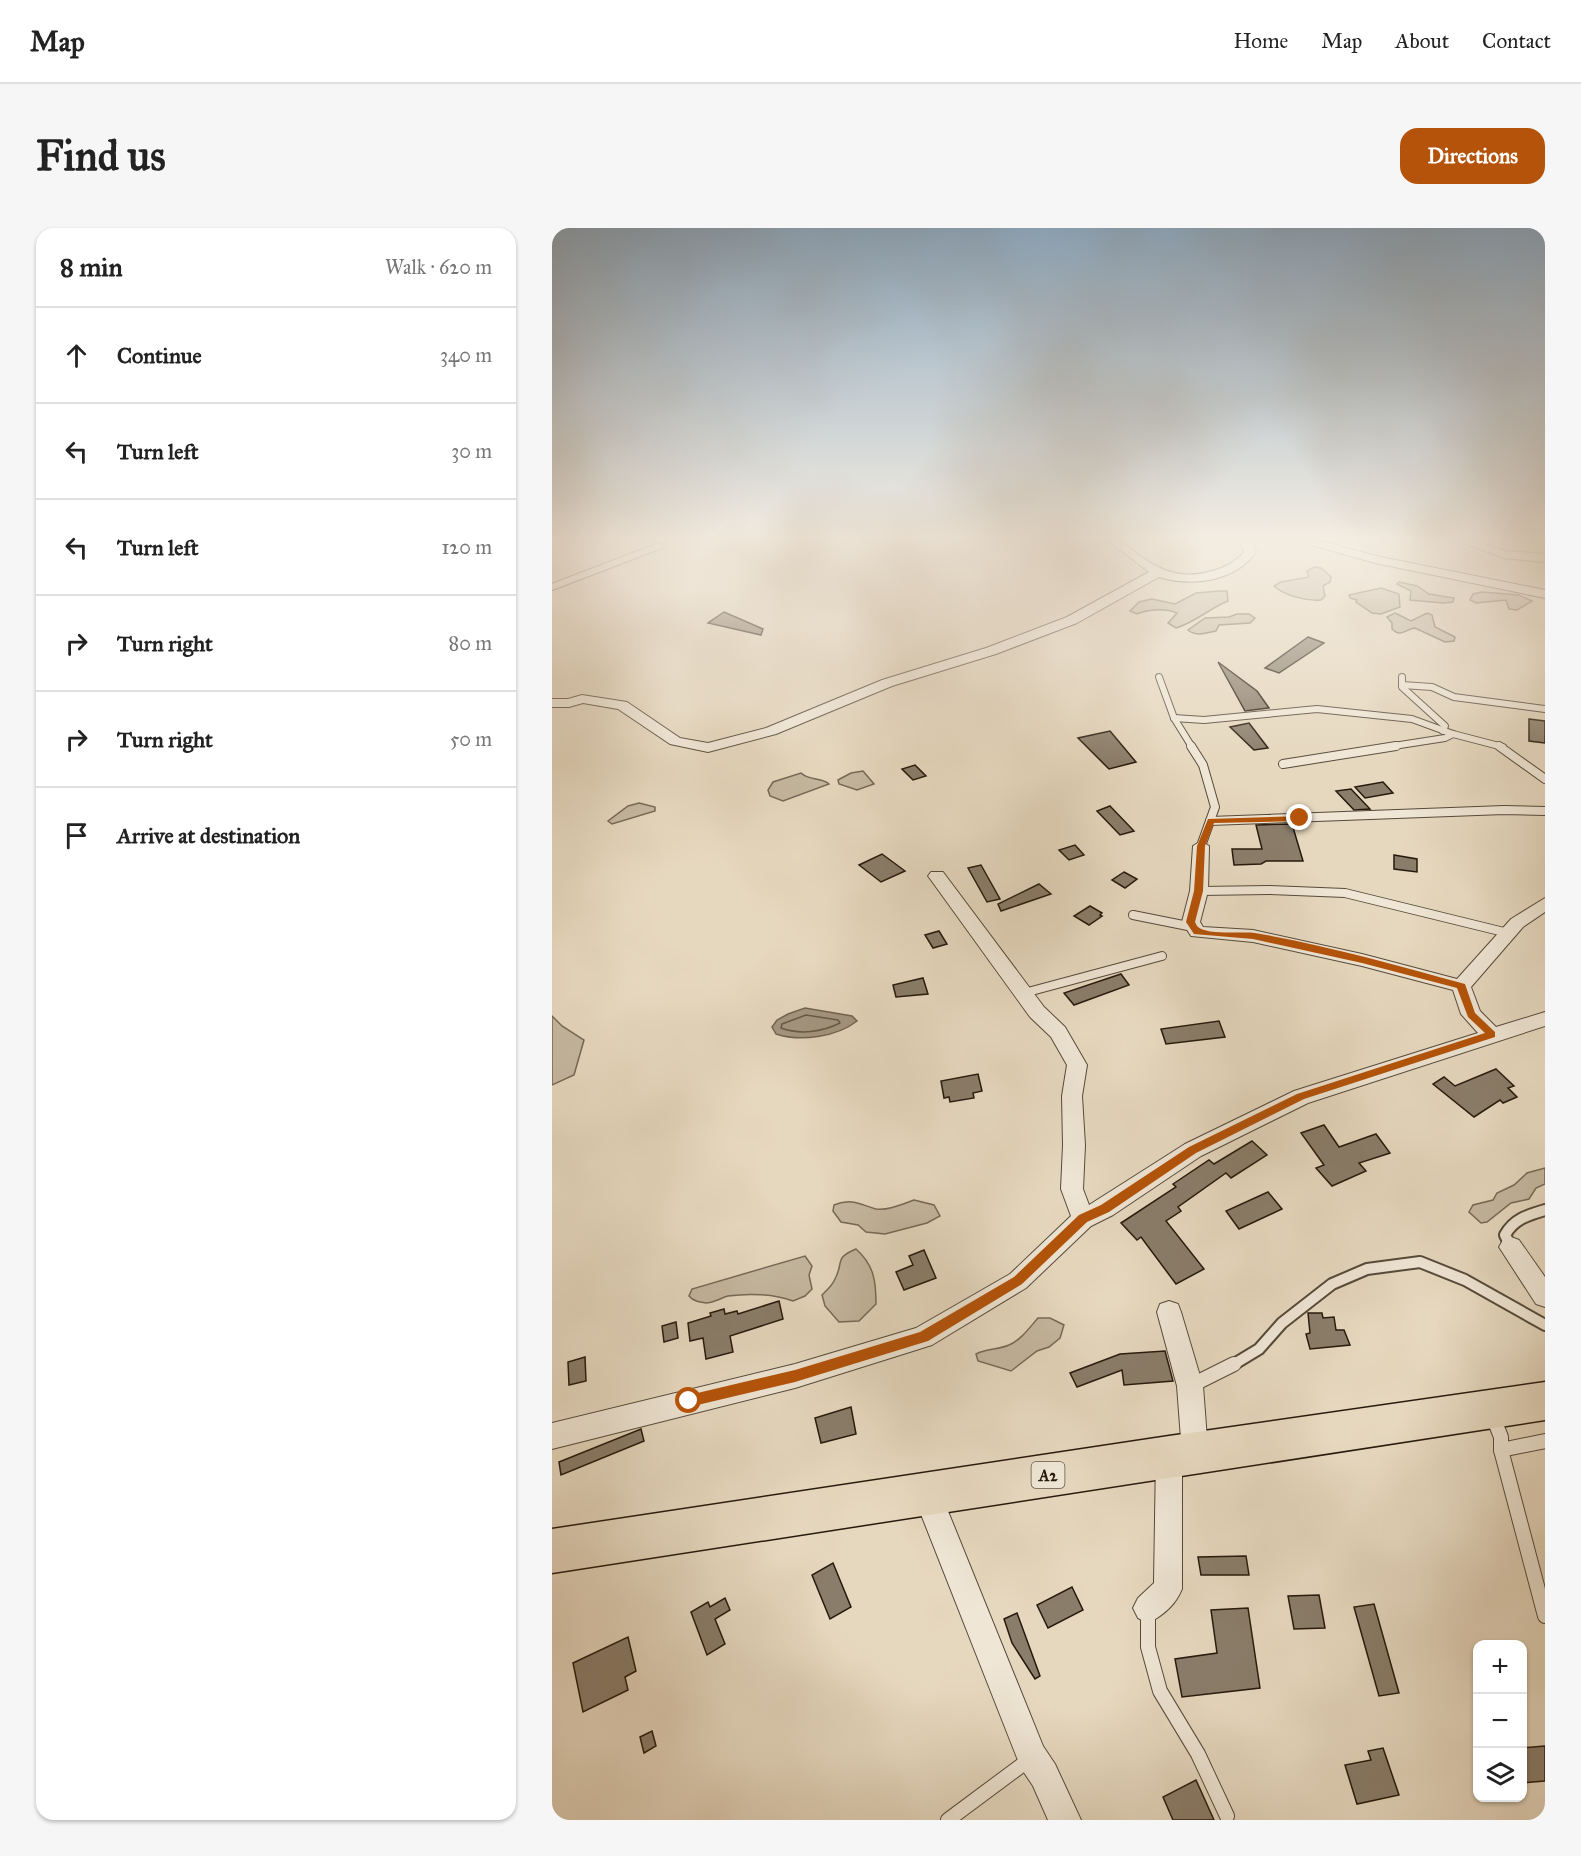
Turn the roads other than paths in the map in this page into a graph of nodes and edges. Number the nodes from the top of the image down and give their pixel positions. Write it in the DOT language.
graph roads {
  1 [pos="1082,614"];
  2 [pos="1159,677"];
  3 [pos="553,704"];
  4 [pos="1545,709"];
  5 [pos="1174,718"];
  6 [pos="1443,731"];
  7 [pos="1453,734"];
  8 [pos="1282,764"];
  9 [pos="1545,779"];
  10 [pos="1545,811"];
  11 [pos="1210,821"];
  12 [pos="1201,846"];
  13 [pos="937,876"];
  14 [pos="1199,891"];
  15 [pos="1545,904"];
  16 [pos="1133,915"];
  17 [pos="1192,927"];
  18 [pos="1508,933"];
  19 [pos="1162,956"];
  20 [pos="1461,986"];
  21 [pos="1024,993"];
  22 [pos="1545,1018"];
  23 [pos="1492,1035"];
  24 [pos="1545,1210"];
  25 [pos="1083,1219"];
  26 [pos="1511,1247"];
  27 [pos="1545,1297"];
  28 [pos="1169,1312"];
  29 [pos="1545,1325"];
  30 [pos="1190,1386"];
  31 [pos="1545,1401"];
  32 [pos="1490,1409"];
  33 [pos="552,1436"];
  34 [pos="1545,1441"];
  35 [pos="1501,1450"];
  36 [pos="1182,1454"];
  37 [pos="927,1494"];
  38 [pos="552,1551"];
  39 [pos="1148,1608"];
  40 [pos="1545,1616"];
  41 [pos="1032,1757"];
  42 [pos="1227,1816"];
  43 [pos="948,1820"];
  44 [pos="1065,1820"];
  1 -- 3 [label="street"];
  2 -- 5 [label="lane"];
  4 -- 6 [label="lane"];
  5 -- 6 [label="lane"];
  5 -- 11 [label="lane"];
  6 -- 7 [label="lane"];
  7 -- 8 [label="lane"];
  7 -- 9 [label="lane"];
  10 -- 11 [label="lane"];
  11 -- 12 [label="lane"];
  12 -- 14 [label="street"];
  13 -- 21 [label="street"];
  14 -- 17 [label="street"];
  14 -- 18 [label="lane"];
  15 -- 18 [label="street"];
  16 -- 17 [label="lane"];
  17 -- 20 [label="street"];
  18 -- 20 [label="street"];
  19 -- 21 [label="lane"];
  20 -- 23 [label="street"];
  21 -- 25 [label="street"];
  22 -- 23 [label="street"];
  23 -- 25 [label="street"];
  24 -- 26 [label="lane"];
  25 -- 33 [label="street"];
  26 -- 27 [label="street"];
  28 -- 30 [label="street"];
  29 -- 30 [label="lane"];
  30 -- 36 [label="street"];
  31 -- 32 [label="main road, A2"];
  32 -- 35 [label="lane"];
  32 -- 36 [label="main road, A2"];
  34 -- 35 [label="lane"];
  35 -- 40 [label="lane"];
  36 -- 37 [label="main road, A2"];
  36 -- 39 [label="street"];
  37 -- 38 [label="main road, A2"];
  37 -- 41 [label="street"];
  39 -- 42 [label="lane"];
  41 -- 43 [label="lane"];
  41 -- 44 [label="street"];
}
